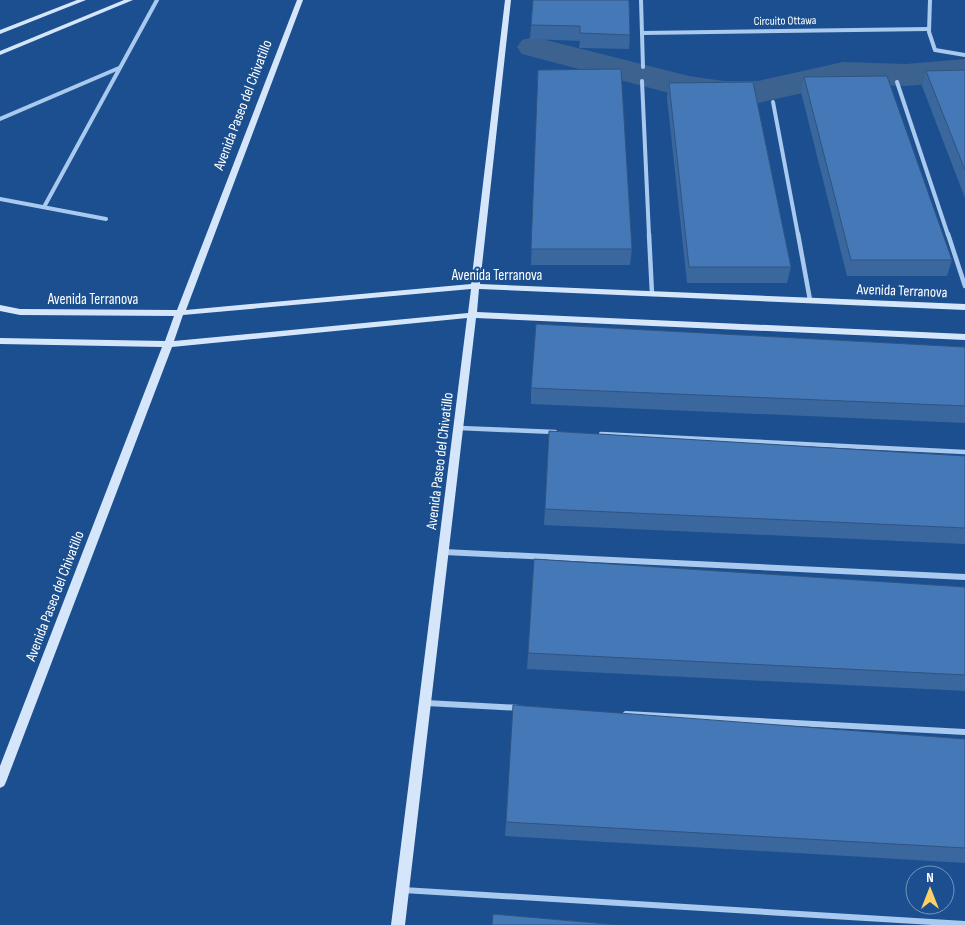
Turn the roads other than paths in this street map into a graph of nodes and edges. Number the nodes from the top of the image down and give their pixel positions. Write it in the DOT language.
graph roads {
  1 [pos="83,0"];
  2 [pos="130,0"];
  3 [pos="157,0"];
  4 [pos="300,0"];
  5 [pos="508,0"];
  6 [pos="641,0"];
  7 [pos="930,0"];
  8 [pos="929,29"];
  9 [pos="0,32"];
  10 [pos="642,33"];
  11 [pos="0,53"];
  12 [pos="965,55"];
  13 [pos="642,66"];
  14 [pos="120,68"];
  15 [pos="642,81"];
  16 [pos="897,82"];
  17 [pos="774,102"];
  18 [pos="0,119"];
  19 [pos="0,199"];
  20 [pos="44,207"];
  21 [pos="106,219"];
  22 [pos="475,286"];
  23 [pos="965,286"];
  24 [pos="652,294"];
  25 [pos="810,300"];
  26 [pos="965,307"];
  27 [pos="0,308"];
  28 [pos="180,313"];
  29 [pos="472,316"];
  30 [pos="965,337"];
  31 [pos="0,341"];
  32 [pos="168,344"];
  33 [pos="459,428"];
  34 [pos="558,432"];
  35 [pos="598,434"];
  36 [pos="965,452"];
  37 [pos="444,552"];
  38 [pos="965,578"];
  39 [pos="426,702"];
  40 [pos="524,708"];
  41 [pos="622,713"];
  42 [pos="965,732"];
  43 [pos="0,782"];
  44 [pos="402,890"];
  45 [pos="965,924"];
  46 [pos="398,925"];
  1 -- 9 [label="street"];
  2 -- 11 [label="street"];
  3 -- 14 [label="street"];
  4 -- 28 [label="street, Avenida Paseo del Chivatillo"];
  5 -- 22 [label="street, Avenida Paseo del Chivatillo"];
  6 -- 10 [label="street"];
  7 -- 8 [label="street"];
  8 -- 10 [label="street, Circuito Ottawa"];
  8 -- 12 [label="street"];
  10 -- 13 [label="street"];
  14 -- 18 [label="street"];
  14 -- 20 [label="street"];
  15 -- 24 [label="street"];
  16 -- 23 [label="street"];
  17 -- 25 [label="street"];
  19 -- 20 [label="street"];
  20 -- 21 [label="street"];
  22 -- 24 [label="street, Avenida Terranova"];
  22 -- 28 [label="street, Avenida Terranova"];
  22 -- 29 [label="street, Avenida Paseo del Chivatillo"];
  24 -- 25 [label="street, Avenida Terranova"];
  25 -- 26 [label="street, Avenida Terranova"];
  27 -- 28 [label="street, Avenida Terranova"];
  28 -- 32 [label="street, Avenida Paseo del Chivatillo"];
  29 -- 30 [label="street"];
  29 -- 32 [label="street"];
  29 -- 33 [label="street, Avenida Paseo del Chivatillo"];
  31 -- 32 [label="street"];
  32 -- 43 [label="street, Avenida Paseo del Chivatillo"];
  33 -- 34 [label="street"];
  33 -- 37 [label="street, Avenida Paseo del Chivatillo"];
  35 -- 36 [label="street"];
  37 -- 38 [label="street"];
  37 -- 39 [label="street, Avenida Paseo del Chivatillo"];
  39 -- 40 [label="street"];
  39 -- 44 [label="street, Avenida Paseo del Chivatillo"];
  41 -- 42 [label="street"];
  44 -- 45 [label="street"];
  44 -- 46 [label="street, Avenida Paseo del Chivatillo"];
}
